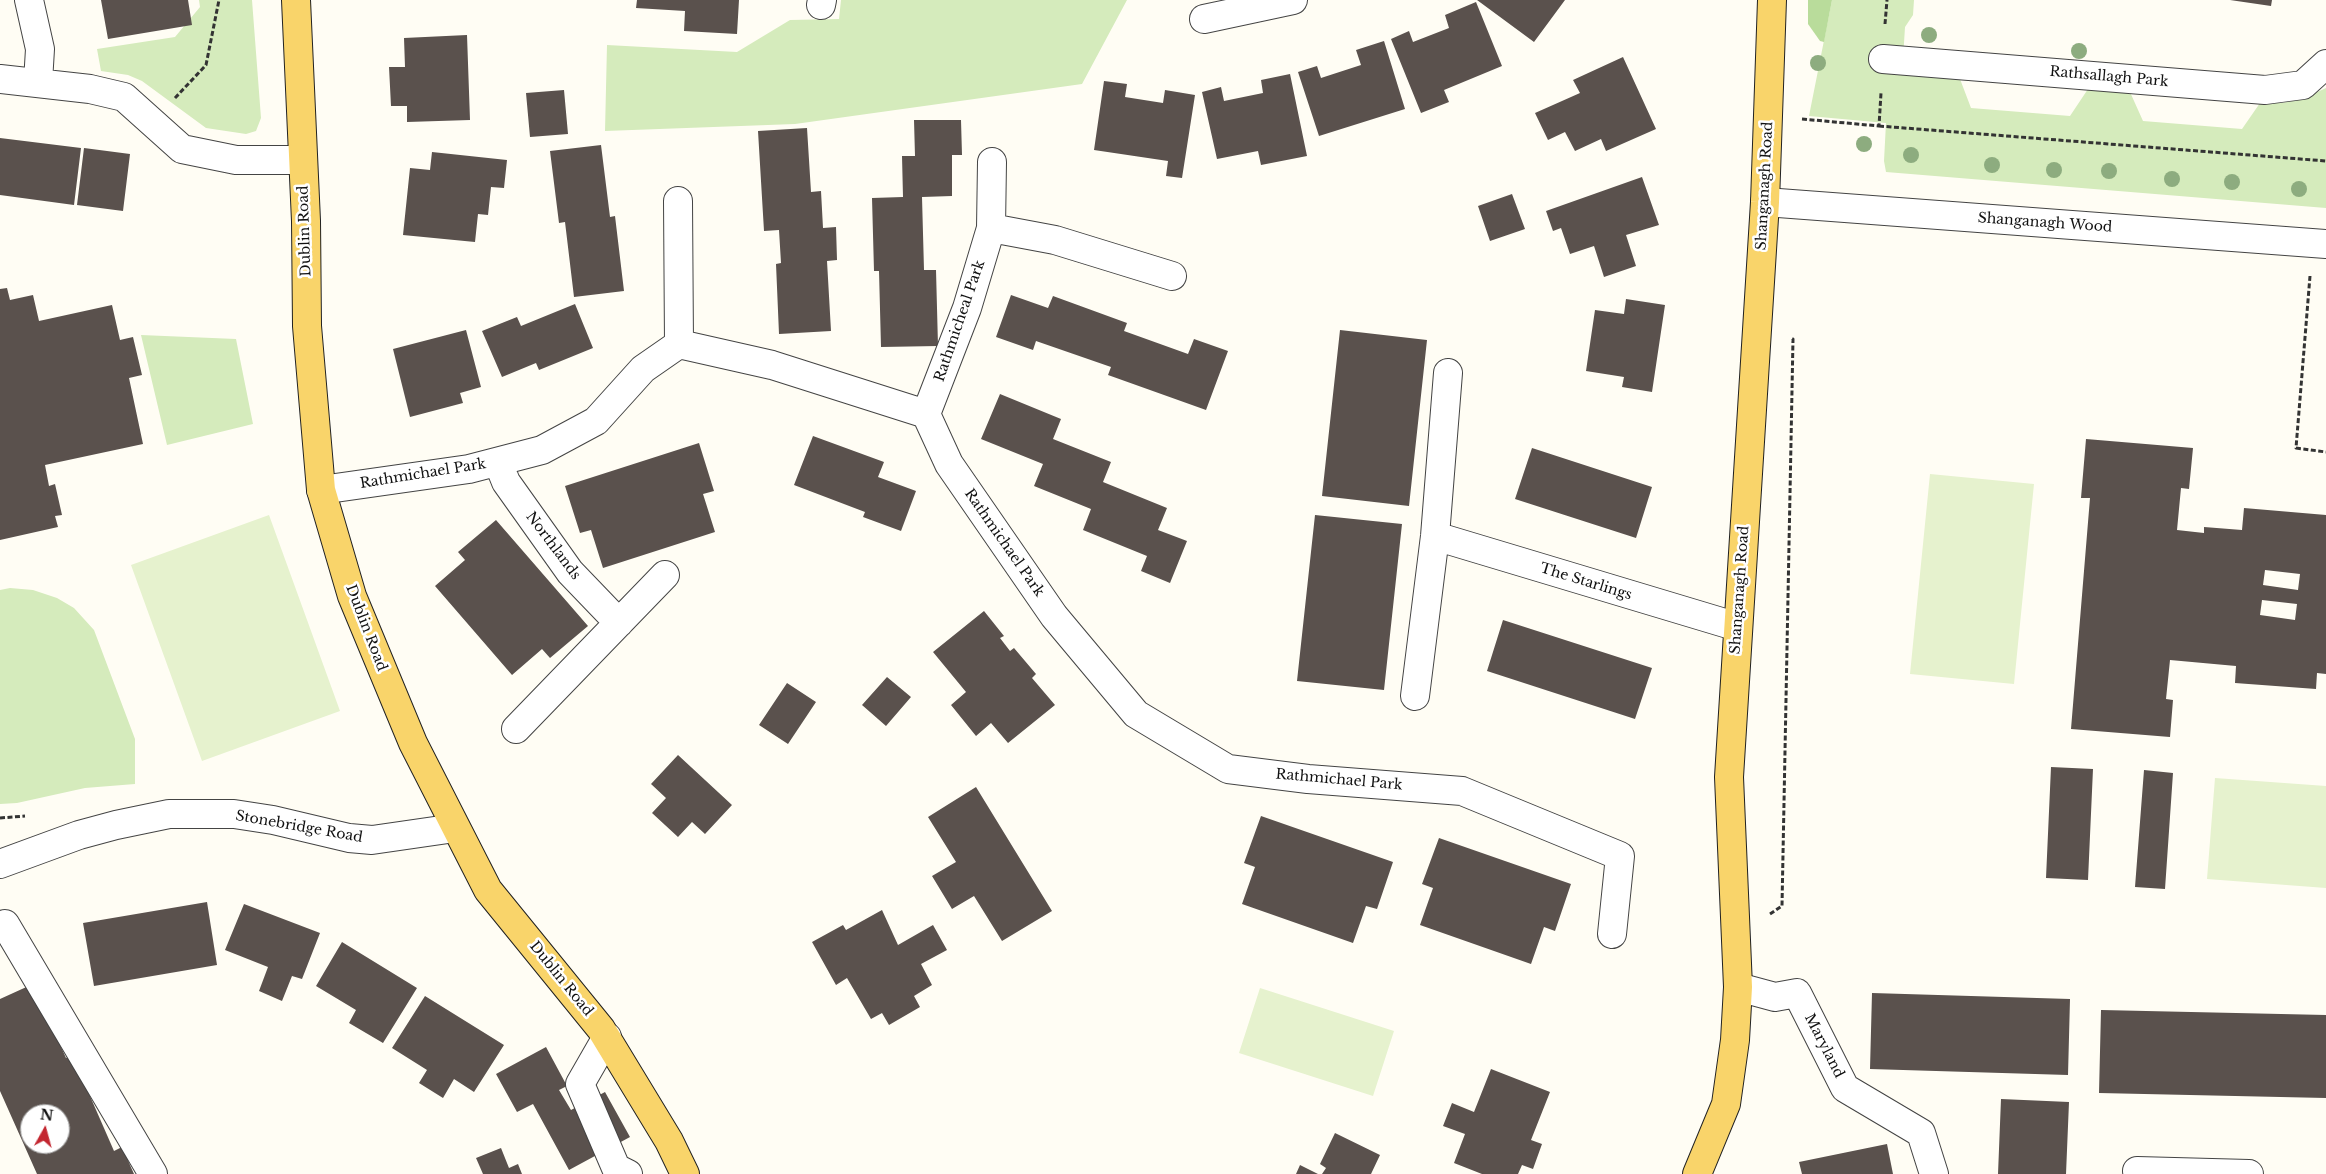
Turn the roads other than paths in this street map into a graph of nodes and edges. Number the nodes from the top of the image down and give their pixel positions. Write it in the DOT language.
graph roads {
  1 [pos="29,0"];
  2 [pos="296,0"];
  3 [pos="1293,0"];
  4 [pos="1772,0"];
  5 [pos="1204,19"];
  6 [pos="1883,59"];
  7 [pos="2326,64"];
  8 [pos="0,79"];
  9 [pos="38,82"];
  10 [pos="302,160"];
  11 [pos="992,162"];
  12 [pos="678,201"];
  13 [pos="1764,202"];
  14 [pos="991,228"];
  15 [pos="2319,243"];
  16 [pos="1172,276"];
  17 [pos="679,344"];
  18 [pos="1448,373"];
  19 [pos="926,414"];
  20 [pos="498,462"];
  21 [pos="321,490"];
  22 [pos="1434,536"];
  23 [pos="665,575"];
  24 [pos="619,623"];
  25 [pos="1738,627"];
  26 [pos="1415,696"];
  27 [pos="516,730"];
  28 [pos="455,828"];
  29 [pos="0,864"];
  30 [pos="5,924"];
  31 [pos="1612,934"];
  32 [pos="1738,987"];
  33 [pos="607,1037"];
  34 [pos="2137,1171"];
  35 [pos="153,1174"];
  36 [pos="628,1174"];
  37 [pos="685,1174"];
  38 [pos="1697,1174"];
  39 [pos="1934,1174"];
  40 [pos="2248,1174"];
  1 -- 9 [label="street"];
  2 -- 10 [label="main road, Dublin Road"];
  3 -- 5 [label="street"];
  4 -- 13 [label="main road, Shanganagh Road"];
  6 -- 7 [label="street, Rathsallagh Park"];
  8 -- 9 [label="street"];
  9 -- 10 [label="street"];
  10 -- 21 [label="main road, Dublin Road"];
  11 -- 14 [label="street, Rathmicheal Park"];
  12 -- 17 [label="street"];
  13 -- 15 [label="street, Shanganagh Wood"];
  13 -- 25 [label="main road, Shanganagh Road"];
  14 -- 16 [label="street"];
  14 -- 19 [label="street, Rathmicheal Park"];
  17 -- 19 [label="street"];
  17 -- 20 [label="street, Rathmichael Park"];
  18 -- 22 [label="street"];
  19 -- 31 [label="street, Rathmichael Park"];
  20 -- 21 [label="street, Rathmichael Park"];
  20 -- 24 [label="street, Northlands"];
  21 -- 28 [label="main road, Dublin Road"];
  22 -- 25 [label="street, The Starlings"];
  22 -- 26 [label="street"];
  23 -- 24 [label="street"];
  24 -- 27 [label="street"];
  25 -- 32 [label="main road, Shanganagh Road"];
  28 -- 29 [label="street, Stonebridge Road"];
  28 -- 33 [label="main road, Dublin Road"];
  30 -- 35 [label="street"];
  32 -- 38 [label="main road, Shanganagh Road"];
  32 -- 39 [label="street, Maryland"];
  33 -- 36 [label="street"];
  33 -- 37 [label="main road, Dublin Road"];
  34 -- 40 [label="street"];
}
